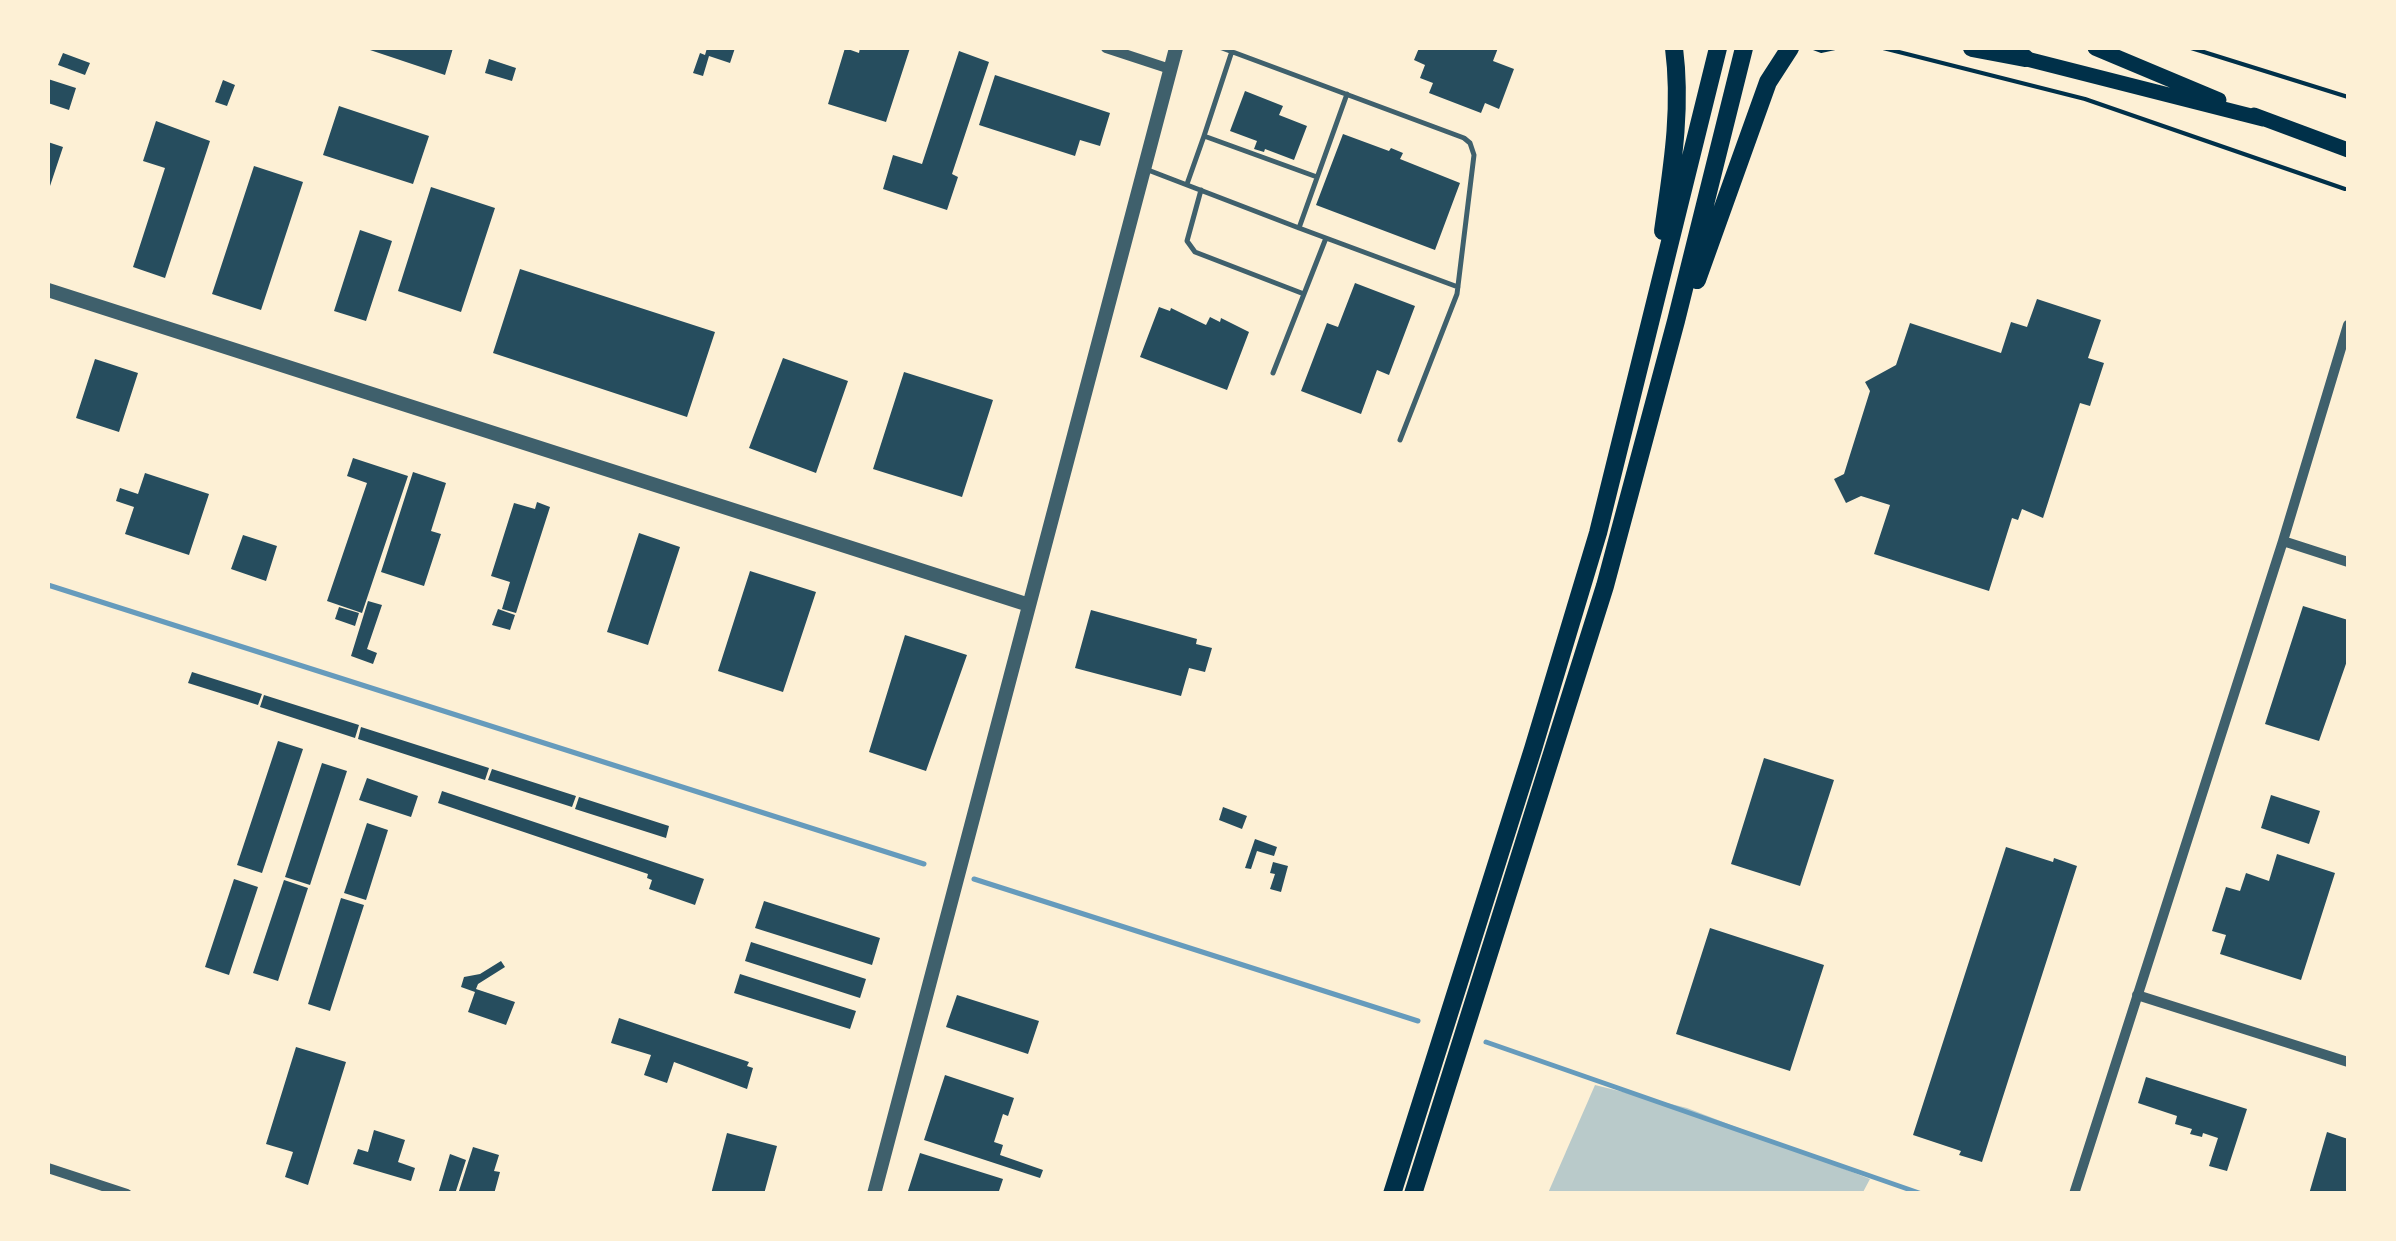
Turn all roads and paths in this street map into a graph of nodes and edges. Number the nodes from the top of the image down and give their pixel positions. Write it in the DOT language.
graph roads {
  1 [pos="1106,48"];
  2 [pos="1176,48"];
  3 [pos="1222,48"];
  4 [pos="1674,48"];
  5 [pos="1718,48"];
  6 [pos="1744,48"];
  7 [pos="1790,48"];
  8 [pos="1814,48"];
  9 [pos="1835,48"];
  10 [pos="1884,48"];
  11 [pos="1972,48"];
  12 [pos="1986,48"];
  13 [pos="2095,48"];
  14 [pos="2191,48"];
  15 [pos="1232,51"];
  16 [pos="2024,58"];
  17 [pos="1170,69"];
  18 [pos="1347,94"];
  19 [pos="2348,96"];
  20 [pos="2263,119"];
  21 [pos="1204,136"];
  22 [pos="2348,150"];
  23 [pos="1144,168"];
  24 [pos="1317,177"];
  25 [pos="1187,184"];
  26 [pos="2345,189"];
  27 [pos="1201,190"];
  28 [pos="1299,228"];
  29 [pos="1326,238"];
  30 [pos="1458,287"];
  31 [pos="48,290"];
  32 [pos="1304,294"];
  33 [pos="2348,325"];
  34 [pos="1646,340"];
  35 [pos="1273,373"];
  36 [pos="1656,398"];
  37 [pos="1400,440"];
  38 [pos="2283,541"];
  39 [pos="2348,562"];
  40 [pos="1029,605"];
  41 [pos="2138,994"];
  42 [pos="2348,1062"];
  43 [pos="1425,1094"];
  44 [pos="48,1168"];
  45 [pos="128,1194"];
  46 [pos="874,1194"];
  47 [pos="1379,1194"];
  48 [pos="1392,1194"];
  49 [pos="1413,1194"];
  50 [pos="2074,1194"];
  1 -- 17 [label="street"];
  2 -- 17 [label="street"];
  3 -- 15 [label="lane"];
  4 -- 34 [label="main road"];
  5 -- 34 [label="main road"];
  6 -- 36 [label="main road"];
  7 -- 36 [label="main road"];
  8 -- 9 [label="path"];
  10 -- 26 [label="path"];
  11 -- 16 [label="main road"];
  12 -- 16 [label="main road"];
  13 -- 20 [label="main road"];
  14 -- 19 [label="path"];
  15 -- 18 [label="lane"];
  15 -- 21 [label="lane"];
  16 -- 20 [label="main road"];
  17 -- 23 [label="street"];
  18 -- 24 [label="lane"];
  18 -- 30 [label="lane"];
  20 -- 22 [label="main road"];
  21 -- 24 [label="lane"];
  21 -- 25 [label="lane"];
  23 -- 25 [label="lane"];
  23 -- 40 [label="street"];
  24 -- 28 [label="lane"];
  25 -- 27 [label="lane"];
  27 -- 28 [label="lane"];
  27 -- 32 [label="lane"];
  28 -- 29 [label="lane"];
  29 -- 30 [label="lane"];
  29 -- 32 [label="lane"];
  30 -- 37 [label="lane"];
  31 -- 40 [label="street"];
  32 -- 35 [label="lane"];
  33 -- 38 [label="street"];
  34 -- 43 [label="main road"];
  36 -- 49 [label="main road"];
  38 -- 39 [label="street"];
  38 -- 41 [label="street"];
  40 -- 46 [label="street"];
  41 -- 42 [label="street"];
  41 -- 50 [label="street"];
  43 -- 47 [label="main road"];
  43 -- 48 [label="main road"];
  44 -- 45 [label="street"];
}
